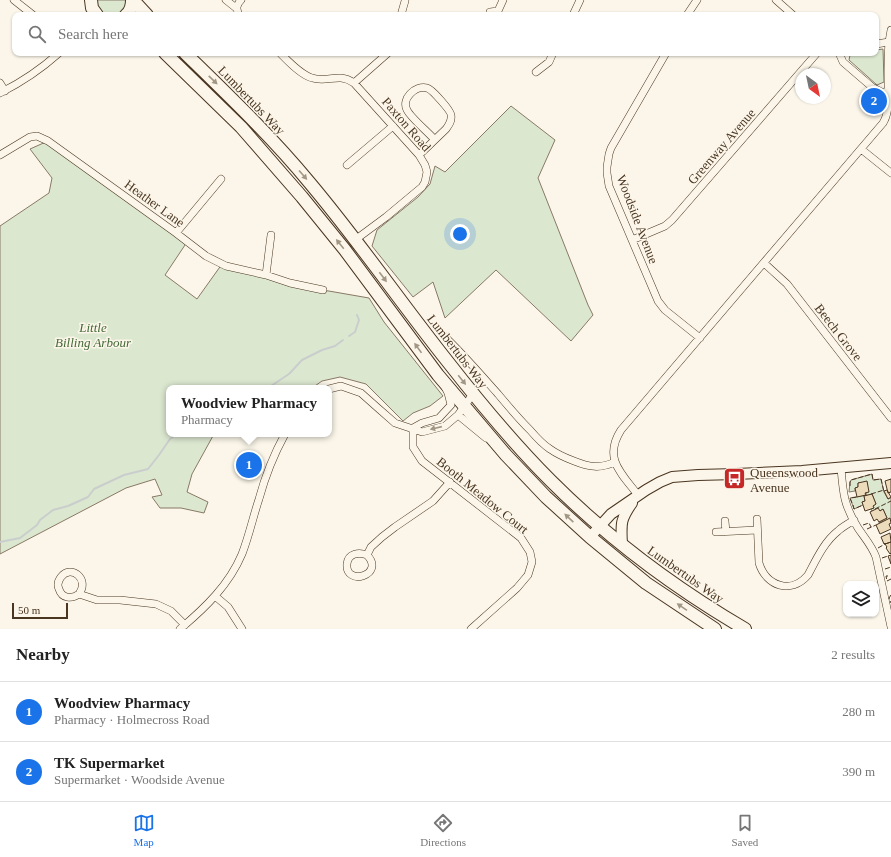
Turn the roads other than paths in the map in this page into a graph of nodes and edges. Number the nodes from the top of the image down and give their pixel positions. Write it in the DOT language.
graph roads {
  1 [pos="14,0"];
  2 [pos="133,0"];
  3 [pos="226,0"];
  4 [pos="241,0"];
  5 [pos="503,0"];
  6 [pos="580,0"];
  7 [pos="697,0"];
  8 [pos="776,0"];
  9 [pos="405,1"];
  10 [pos="29,12"];
  11 [pos="129,12"];
  12 [pos="144,12"];
  13 [pos="238,12"];
  14 [pos="402,12"];
  15 [pos="490,12"];
  16 [pos="574,12"];
  17 [pos="689,12"];
  18 [pos="790,12"];
  19 [pos="891,30"];
  20 [pos="889,42"];
  21 [pos="879,44"];
  22 [pos="55,56"];
  23 [pos="168,56"];
  24 [pos="189,56"];
  25 [pos="284,56"];
  26 [pos="385,56"];
  27 [pos="552,56"];
  28 [pos="664,56"];
  29 [pos="814,56"];
  30 [pos="840,56"];
  31 [pos="536,72"];
  32 [pos="0,83"];
  33 [pos="354,83"];
  34 [pos="3,92"];
  35 [pos="888,92"];
  36 [pos="393,126"];
  37 [pos="434,139"];
  38 [pos="861,149"];
  39 [pos="0,154"];
  40 [pos="419,155"];
  41 [pos="347,166"];
  42 [pos="891,173"];
  43 [pos="221,179"];
  44 [pos="176,233"];
  45 [pos="271,235"];
  46 [pos="355,240"];
  47 [pos="632,240"];
  48 [pos="764,263"];
  49 [pos="266,275"];
  50 [pos="323,290"];
  51 [pos="444,336"];
  52 [pos="700,338"];
  53 [pos="438,375"];
  54 [pos="332,388"];
  55 [pos="473,394"];
  56 [pos="461,411"];
  57 [pos="891,418"];
  58 [pos="414,428"];
  59 [pos="284,437"];
  60 [pos="615,462"];
  61 [pos="891,463"];
  62 [pos="841,468"];
  63 [pos="450,482"];
  64 [pos="638,495"];
  65 [pos="757,519"];
  66 [pos="854,520"];
  67 [pos="725,521"];
  68 [pos="600,526"];
  69 [pos="757,530"];
  70 [pos="716,532"];
  71 [pos="726,532"];
  72 [pos="590,537"];
  73 [pos="622,545"];
  74 [pos="367,555"];
  75 [pos="79,594"];
  76 [pos="215,596"];
  77 [pos="183,627"];
  78 [pos="891,627"];
  79 [pos="242,629"];
  80 [pos="471,629"];
  81 [pos="714,629"];
  82 [pos="745,629"];
  83 [pos="887,629"];
  1 -- 10 [label="street"];
  2 -- 11 [label="highway"];
  2 -- 12 [label="highway"];
  3 -- 13 [label="street"];
  4 -- 13 [label="street"];
  5 -- 15 [label="street"];
  6 -- 16 [label="street"];
  7 -- 17 [label="street"];
  8 -- 18 [label="street"];
  9 -- 14 [label="street"];
  19 -- 20 [label="street"];
  20 -- 21 [label="street"];
  20 -- 35 [label="street"];
  22 -- 34 [label="street"];
  53 -- 23 [label="highway, one-way"];
  24 -- 46 [label="highway, Lumbertubs Way, one-way"];
  25 -- 33 [label="street"];
  26 -- 33 [label="street"];
  27 -- 31 [label="street"];
  28 -- 47 [label="street, Woodside Avenue"];
  29 -- 47 [label="street, Greenway Avenue"];
  30 -- 35 [label="street"];
  32 -- 34 [label="street"];
  33 -- 36 [label="street, Paxton Road"];
  35 -- 38 [label="street"];
  36 -- 40 [label="street, Paxton Road"];
  36 -- 41 [label="street"];
  37 -- 37 [label="street"];
  37 -- 40 [label="street"];
  38 -- 42 [label="street"];
  38 -- 48 [label="street"];
  39 -- 44 [label="street, Heather Lane"];
  40 -- 46 [label="street, Paxton Road"];
  43 -- 44 [label="street"];
  44 -- 49 [label="street, Heather Lane"];
  45 -- 49 [label="street"];
  46 -- 55 [label="highway, Lumbertubs Way, one-way"];
  47 -- 52 [label="street, Woodside Avenue"];
  48 -- 52 [label="street"];
  48 -- 57 [label="street, Beech Grove"];
  49 -- 50 [label="street, Heather Lane"];
  51 -- 60 [label="street, Lumbertubs Way"];
  52 -- 60 [label="street"];
  53 -- 56 [label="highway"];
  53 -- 58 [label="street"];
  54 -- 58 [label="street"];
  55 -- 56 [label="street"];
  55 -- 68 [label="highway, Lumbertubs Way"];
  56 -- 58 [label="street, one-way"];
  72 -- 56 [label="highway, one-way"];
  58 -- 63 [label="street, Booth Meadow Court"];
  59 -- 76 [label="street"];
  60 -- 64 [label="street"];
  61 -- 62 [label="street"];
  62 -- 64 [label="street"];
  62 -- 66 [label="street"];
  63 -- 74 [label="street"];
  63 -- 80 [label="street, Booth Meadow Court"];
  64 -- 68 [label="street"];
  64 -- 73 [label="street"];
  65 -- 69 [label="street"];
  66 -- 69 [label="street"];
  66 -- 78 [label="street"];
  67 -- 71 [label="street"];
  68 -- 72 [label="street"];
  68 -- 73 [label="highway, Lumbertubs Way"];
  69 -- 71 [label="street"];
  70 -- 71 [label="street"];
  81 -- 72 [label="highway, one-way"];
  73 -- 82 [label="highway, Lumbertubs Way"];
  75 -- 77 [label="street"];
  76 -- 77 [label="street"];
  76 -- 79 [label="street"];
  78 -- 83 [label="street"];
}
